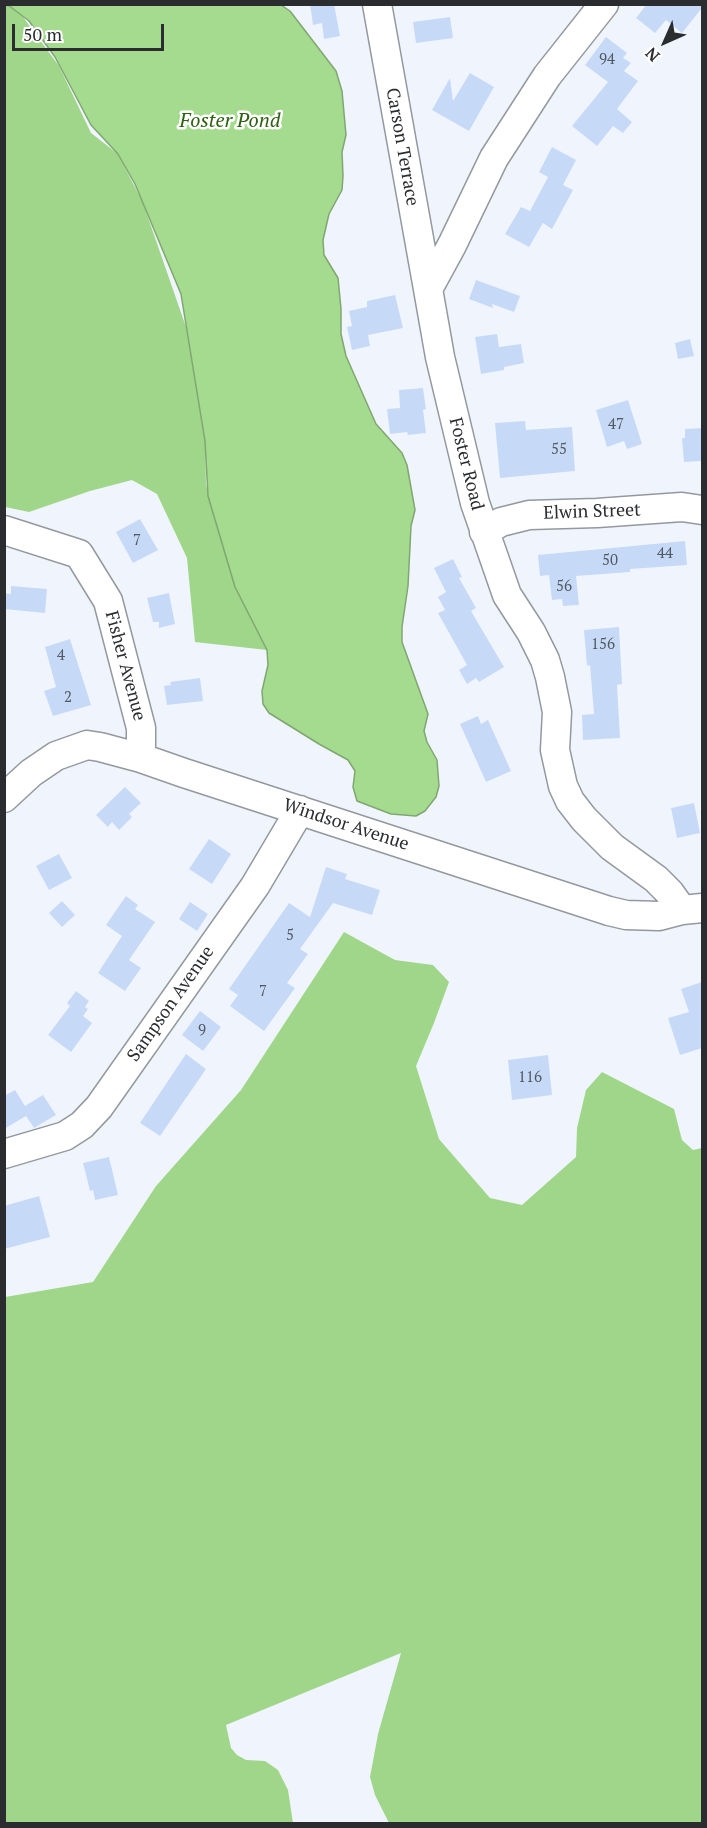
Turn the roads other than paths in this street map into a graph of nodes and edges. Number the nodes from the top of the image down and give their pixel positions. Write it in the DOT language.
graph roads {
  1 [pos="377,4"];
  2 [pos="604,4"];
  3 [pos="428,289"];
  4 [pos="702,510"];
  5 [pos="4,530"];
  6 [pos="484,532"];
  7 [pos="141,758"];
  8 [pos="4,798"];
  9 [pos="300,810"];
  10 [pos="692,909"];
  11 [pos="4,1154"];
  1 -- 3 [label="street, Carson Terrace"];
  2 -- 3 [label="street"];
  3 -- 6 [label="street, Foster Road"];
  4 -- 6 [label="street, Elwin Street"];
  5 -- 7 [label="street, Fisher Avenue"];
  6 -- 10 [label="street, Foster Road"];
  7 -- 8 [label="street, Windsor Avenue"];
  7 -- 9 [label="street, Windsor Avenue"];
  9 -- 10 [label="street, Windsor Avenue"];
  9 -- 11 [label="street, Sampson Avenue"];
}
